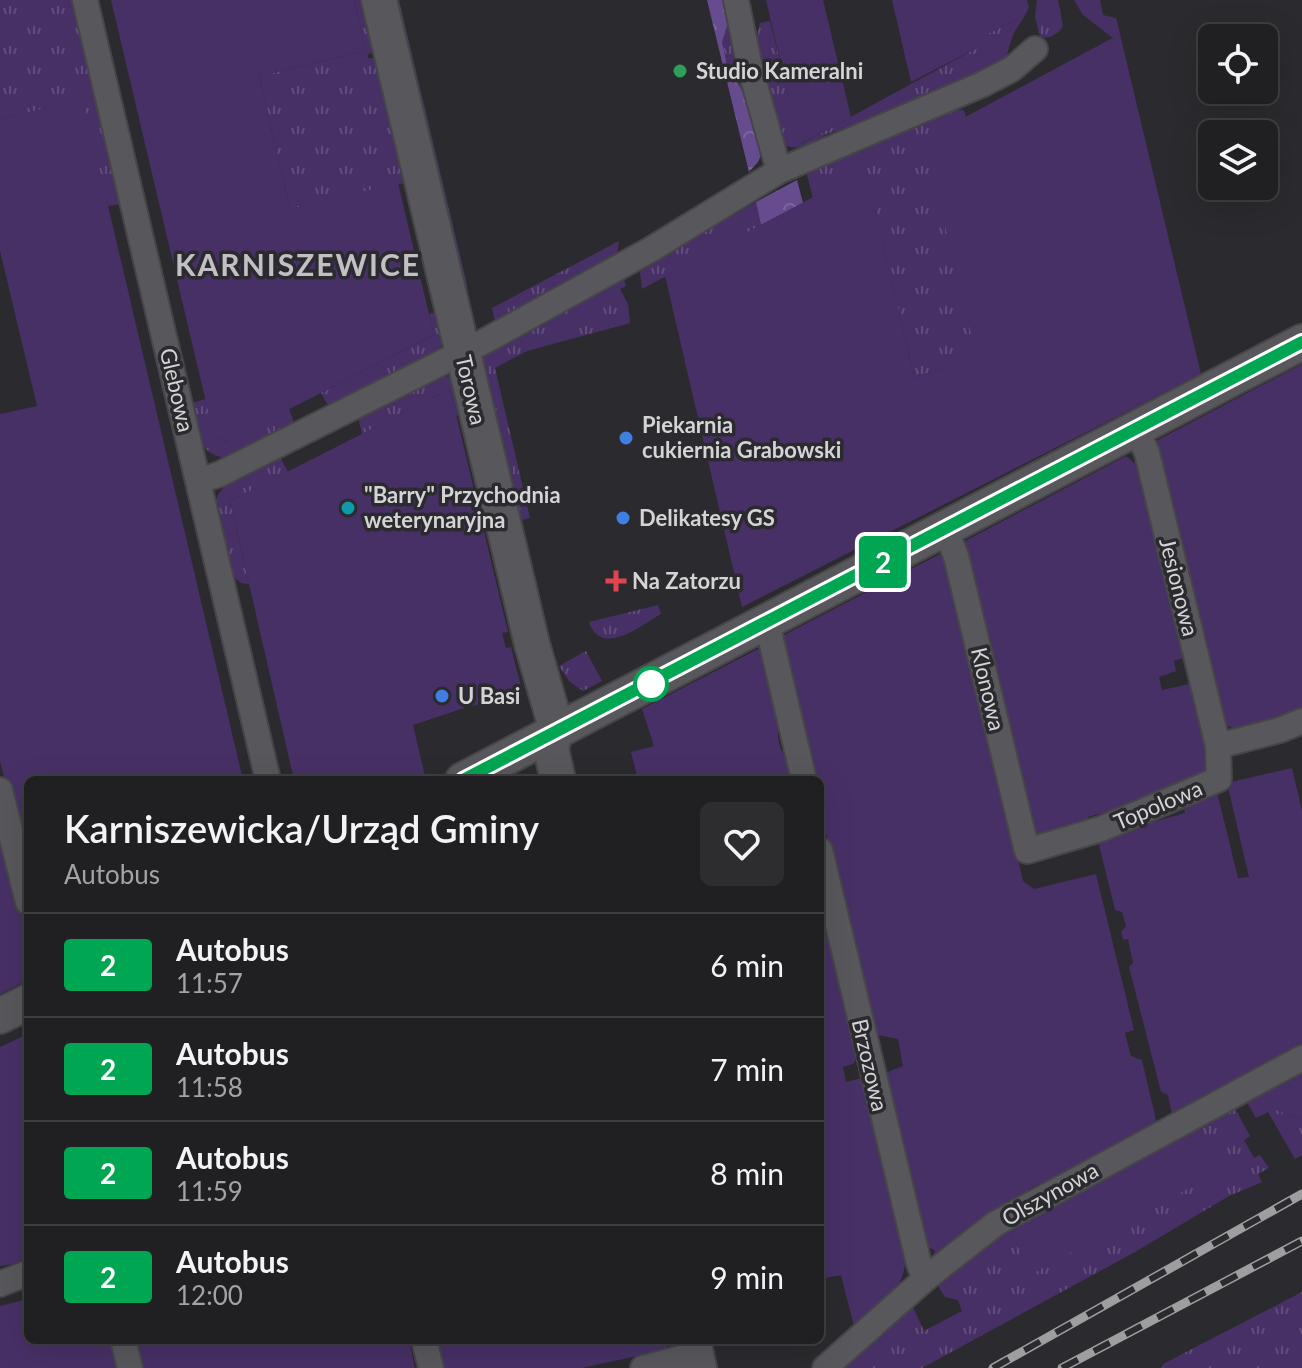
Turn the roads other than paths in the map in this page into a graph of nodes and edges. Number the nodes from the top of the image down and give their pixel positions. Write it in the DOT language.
graph roads {
  1 [pos="85,0"];
  2 [pos="379,0"];
  3 [pos="736,0"];
  4 [pos="1035,49"];
  5 [pos="779,171"];
  6 [pos="1302,342"];
  7 [pos="462,352"];
  8 [pos="1136,429"];
  9 [pos="199,481"];
  10 [pos="945,529"];
  11 [pos="767,623"];
  12 [pos="1302,721"];
  13 [pos="555,733"];
  14 [pos="1218,746"];
  15 [pos="267,776"];
  16 [pos="471,776"];
  17 [pos="557,776"];
  18 [pos="803,776"];
  19 [pos="0,790"];
  20 [pos="1027,851"];
  21 [pos="824,867"];
  22 [pos="24,886"];
  23 [pos="24,1004"];
  24 [pos="0,1016"];
  25 [pos="1302,1058"];
  26 [pos="24,1275"];
  27 [pos="925,1279"];
  28 [pos="0,1284"];
  29 [pos="124,1344"];
  30 [pos="425,1344"];
  31 [pos="696,1354"];
  32 [pos="130,1368"];
  33 [pos="431,1368"];
  34 [pos="643,1368"];
  35 [pos="825,1368"];
  1 -- 9 [label="street, Glebowa"];
  2 -- 7 [label="street, Torowa"];
  3 -- 5 [label="street"];
  4 -- 5 [label="street"];
  5 -- 7 [label="street"];
  6 -- 8 [label="street"];
  7 -- 9 [label="street"];
  7 -- 13 [label="street, Torowa"];
  8 -- 10 [label="street"];
  8 -- 14 [label="street, Jesionowa"];
  9 -- 15 [label="street, Glebowa"];
  10 -- 11 [label="street"];
  10 -- 20 [label="street, Klonowa"];
  11 -- 13 [label="street"];
  11 -- 18 [label="street"];
  12 -- 14 [label="street"];
  13 -- 16 [label="street"];
  13 -- 17 [label="street, Torowa"];
  14 -- 20 [label="street, Topolowa"];
  19 -- 22 [label="street"];
  21 -- 27 [label="street, Brzozowa"];
  23 -- 24 [label="street"];
  25 -- 27 [label="street, Olszynowa"];
  26 -- 28 [label="street"];
  27 -- 35 [label="street, Olszynowa"];
  29 -- 32 [label="street"];
  30 -- 33 [label="street"];
  31 -- 34 [label="street"];
}
